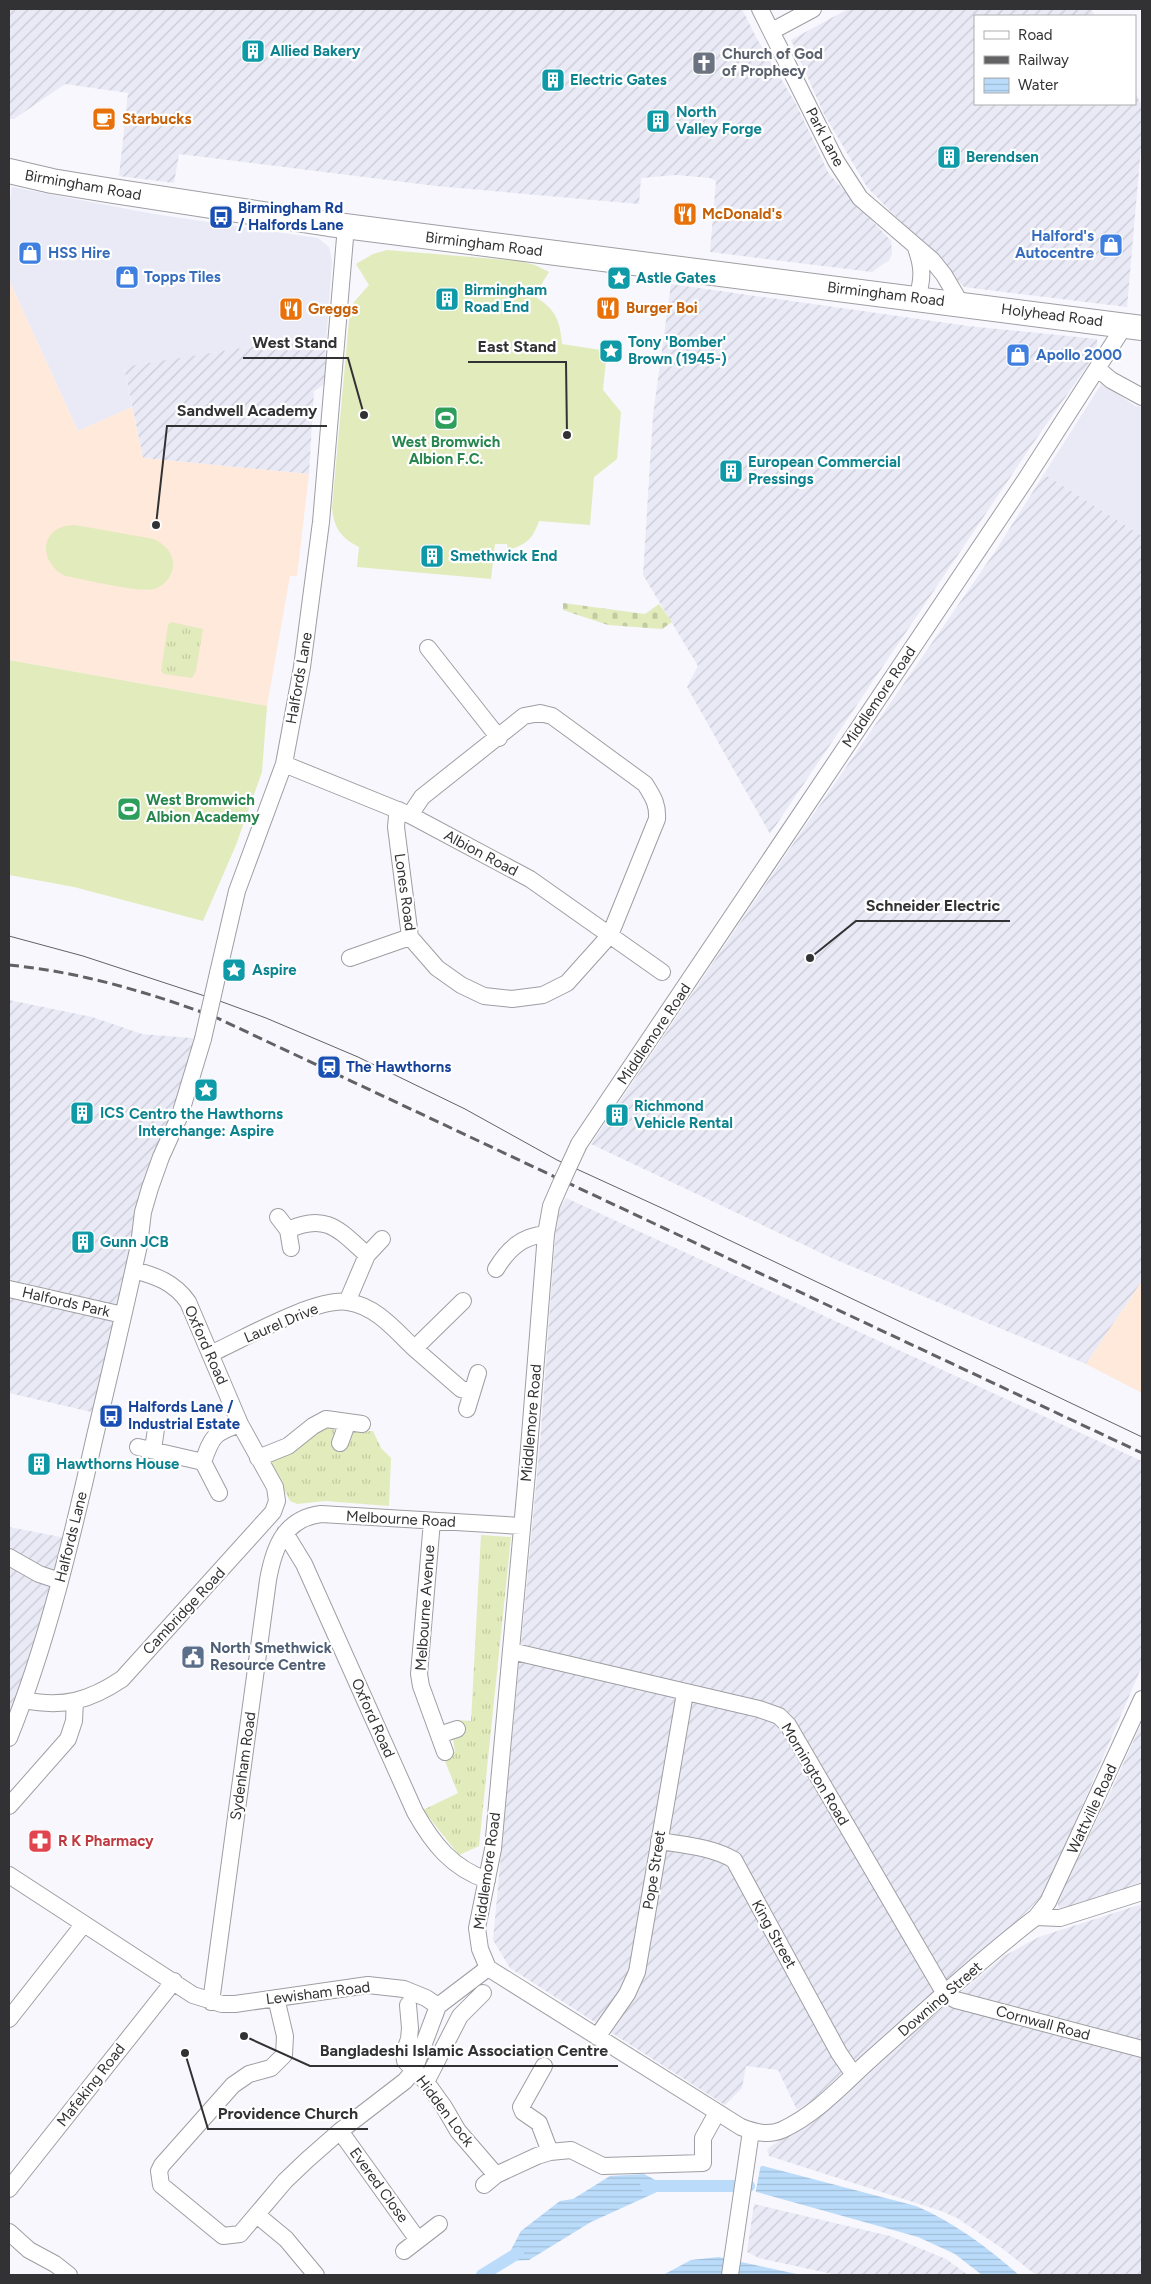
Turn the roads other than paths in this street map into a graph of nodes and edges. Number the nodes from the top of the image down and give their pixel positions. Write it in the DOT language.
graph roads {
  1 [pos="760,9"];
  2 [pos="813,9"];
  3 [pos="772,31"];
  4 [pos="9,171"];
  5 [pos="346,226"];
  6 [pos="915,246"];
  7 [pos="917,298"];
  8 [pos="961,304"];
  9 [pos="1134,326"];
  10 [pos="1098,369"];
  11 [pos="1142,397"];
  12 [pos="428,648"];
  13 [pos="499,738"];
  14 [pos="284,764"];
  15 [pos="405,812"];
  16 [pos="610,934"];
  17 [pos="410,937"];
  18 [pos="350,958"];
  19 [pos="662,972"];
  20 [pos="278,1216"];
  21 [pos="288,1230"];
  22 [pos="546,1234"];
  23 [pos="382,1239"];
  24 [pos="291,1248"];
  25 [pos="367,1256"];
  26 [pos="496,1269"];
  27 [pos="134,1270"];
  28 [pos="9,1289"];
  29 [pos="347,1302"];
  30 [pos="463,1302"];
  31 [pos="123,1315"];
  32 [pos="415,1348"];
  33 [pos="210,1354"];
  34 [pos="478,1373"];
  35 [pos="472,1392"];
  36 [pos="467,1409"];
  37 [pos="240,1424"];
  38 [pos="156,1429"];
  39 [pos="340,1443"];
  40 [pos="258,1458"];
  41 [pos="203,1462"];
  42 [pos="219,1493"];
  43 [pos="277,1501"];
  44 [pos="432,1521"];
  45 [pos="522,1526"];
  46 [pos="286,1534"];
  47 [pos="9,1556"];
  48 [pos="60,1581"];
  49 [pos="511,1651"];
  50 [pos="27,1692"];
  51 [pos="685,1693"];
  52 [pos="1142,1699"];
  53 [pos="75,1701"];
  54 [pos="457,1729"];
  55 [pos="439,1734"];
  56 [pos="9,1738"];
  57 [pos="445,1752"];
  58 [pos="10,1802"];
  59 [pos="659,1841"];
  60 [pos="9,1875"];
  61 [pos="487,1880"];
  62 [pos="1142,1892"];
  63 [pos="1036,1916"];
  64 [pos="83,1925"];
  65 [pos="488,1968"];
  66 [pos="174,1980"];
  67 [pos="483,1993"];
  68 [pos="945,1994"];
  69 [pos="276,1998"];
  70 [pos="211,2002"];
  71 [pos="408,2005"];
  72 [pos="438,2006"];
  73 [pos="9,2019"];
  74 [pos="597,2036"];
  75 [pos="1142,2049"];
  76 [pos="544,2066"];
  77 [pos="414,2070"];
  78 [pos="854,2075"];
  79 [pos="426,2082"];
  80 [pos="712,2120"];
  81 [pos="340,2131"];
  82 [pos="751,2131"];
  83 [pos="550,2152"];
  84 [pos="9,2188"];
  85 [pos="257,2215"];
  86 [pos="439,2224"];
  87 [pos="9,2232"];
  88 [pos="418,2240"];
  89 [pos="404,2251"];
  90 [pos="69,2275"];
  91 [pos="316,2275"];
  92 [pos="730,2275"];
  1 -- 3 [label="street, Park Lane"];
  2 -- 3 [label="street"];
  3 -- 6 [label="street, Park Lane"];
  4 -- 5 [label="highway, Birmingham Road"];
  5 -- 7 [label="highway, Birmingham Road"];
  5 -- 14 [label="street, Halfords Lane"];
  6 -- 7 [label="street"];
  6 -- 8 [label="street, Park Lane"];
  7 -- 8 [label="highway, Birmingham Road"];
  8 -- 9 [label="highway, Holyhead Road"];
  9 -- 10 [label="street, Middlemore Road"];
  10 -- 11 [label="street"];
  10 -- 22 [label="street, Middlemore Road, bridge"];
  12 -- 13 [label="street"];
  13 -- 15 [label="street, Lones Road"];
  13 -- 16 [label="street, Lones Road"];
  14 -- 15 [label="street, Albion Road"];
  14 -- 27 [label="street, Halfords Lane, bridge"];
  15 -- 16 [label="street, Albion Road"];
  15 -- 17 [label="street, Lones Road"];
  16 -- 17 [label="street, Lones Road"];
  16 -- 19 [label="street, Albion Road"];
  17 -- 18 [label="street"];
  20 -- 21 [label="street"];
  21 -- 24 [label="street"];
  21 -- 25 [label="street"];
  22 -- 26 [label="street"];
  22 -- 45 [label="street, Middlemore Road"];
  23 -- 25 [label="street"];
  25 -- 29 [label="street"];
  27 -- 31 [label="street, Halfords Lane"];
  27 -- 33 [label="street, Oxford Road"];
  28 -- 31 [label="street, Halfords Park"];
  29 -- 32 [label="street, Laurel Drive"];
  29 -- 33 [label="street, Laurel Drive"];
  30 -- 32 [label="street"];
  31 -- 48 [label="street, Halfords Lane"];
  32 -- 35 [label="street, Laurel Drive"];
  33 -- 37 [label="street, Oxford Road"];
  34 -- 35 [label="street"];
  35 -- 36 [label="street"];
  37 -- 40 [label="street, Oxford Road"];
  37 -- 41 [label="street"];
  38 -- 41 [label="street"];
  39 -- 40 [label="street"];
  40 -- 43 [label="street, Oxford Road"];
  41 -- 42 [label="street"];
  43 -- 53 [label="street, Cambridge Road"];
  44 -- 45 [label="street, Melbourne Road"];
  44 -- 46 [label="street, Melbourne Road"];
  44 -- 55 [label="street, Melbourne Avenue"];
  45 -- 49 [label="street, Middlemore Road"];
  46 -- 61 [label="street, Oxford Road"];
  46 -- 70 [label="street, Sydenham Road"];
  47 -- 48 [label="street"];
  48 -- 50 [label="street, Halfords Lane"];
  49 -- 51 [label="street, Mornington Road"];
  49 -- 61 [label="street, Middlemore Road"];
  50 -- 53 [label="street, Cambridge Road"];
  50 -- 56 [label="street, Halfords Lane"];
  51 -- 59 [label="street, Pope Street"];
  51 -- 68 [label="street, Mornington Road"];
  52 -- 63 [label="street, Wattville Road"];
  53 -- 58 [label="street"];
  54 -- 55 [label="street"];
  55 -- 57 [label="street, Melbourne Avenue"];
  59 -- 74 [label="street, Pope Street"];
  59 -- 78 [label="street, King Street"];
  60 -- 64 [label="street, Lewisham Road"];
  61 -- 65 [label="street, Middlemore Road"];
  62 -- 63 [label="street"];
  63 -- 68 [label="street, Downing Street"];
  64 -- 66 [label="street, Lewisham Road"];
  64 -- 73 [label="street"];
  65 -- 72 [label="street"];
  65 -- 74 [label="street"];
  66 -- 70 [label="street, Lewisham Road"];
  66 -- 84 [label="street, Mafeking Road"];
  67 -- 79 [label="street"];
  68 -- 75 [label="street, Cornwall Road"];
  68 -- 78 [label="street, Downing Street"];
  69 -- 70 [label="street, Lewisham Road"];
  69 -- 72 [label="street, Lewisham Road"];
  69 -- 85 [label="street"];
  71 -- 77 [label="street"];
  72 -- 77 [label="street"];
  74 -- 82 [label="street"];
  76 -- 83 [label="street"];
  77 -- 79 [label="street, Hidden Lock"];
  77 -- 81 [label="street"];
  78 -- 82 [label="street, Downing Street"];
  79 -- 83 [label="street, Hidden Lock"];
  80 -- 83 [label="street, Hidden Lock"];
  81 -- 85 [label="street"];
  81 -- 88 [label="street, Evered Close"];
  82 -- 92 [label="street"];
  85 -- 91 [label="street"];
  86 -- 88 [label="street"];
  87 -- 90 [label="street"];
  88 -- 89 [label="street"];
}
